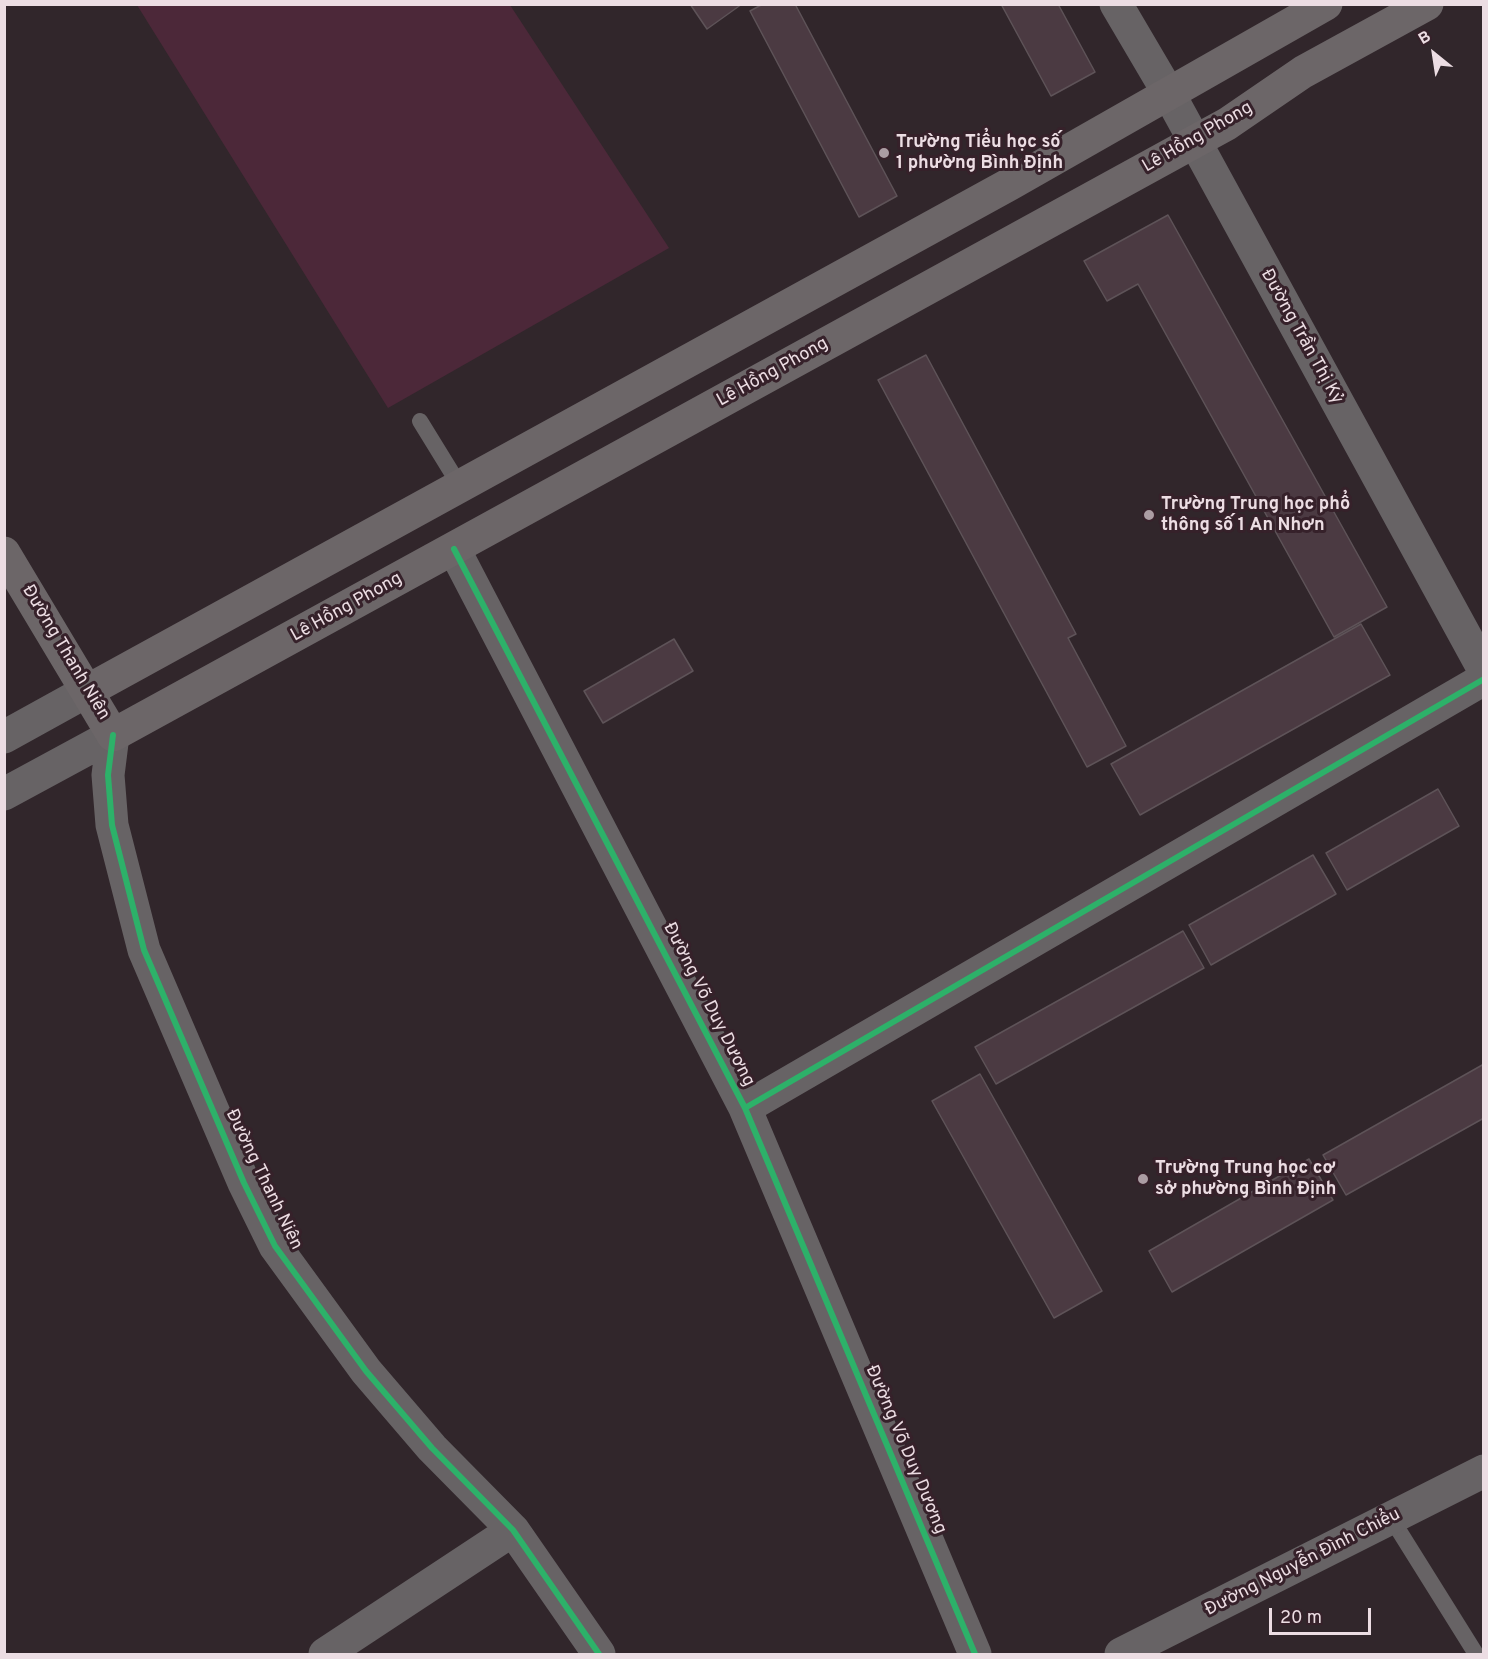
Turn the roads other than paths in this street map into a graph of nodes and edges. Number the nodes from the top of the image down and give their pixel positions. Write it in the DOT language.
graph roads {
  1 [pos="1116,4"];
  2 [pos="1326,4"];
  3 [pos="1421,6"];
  4 [pos="1169,94"];
  5 [pos="1194,142"];
  6 [pos="1010,184"];
  7 [pos="1034,230"];
  8 [pos="420,421"];
  9 [pos="519,454"];
  10 [pos="460,486"];
  11 [pos="546,498"];
  12 [pos="454,549"];
  13 [pos="4,553"];
  14 [pos="1484,670"];
  15 [pos="1484,679"];
  16 [pos="89,690"];
  17 [pos="114,735"];
  18 [pos="4,737"];
  19 [pos="4,794"];
  20 [pos="745,1108"];
  21 [pos="1484,1471"];
  22 [pos="1391,1518"];
  23 [pos="513,1530"];
  24 [pos="325,1654"];
  25 [pos="600,1654"];
  26 [pos="975,1654"];
  27 [pos="1121,1654"];
  28 [pos="1476,1654"];
  1 -- 4 [label="street, Đường Trần Thị Kỷ"];
  2 -- 4 [label="main road"];
  3 -- 5 [label="main road, Lê Hồng Phong"];
  4 -- 5 [label="street, Đường Trần Thị Kỷ"];
  4 -- 6 [label="main road"];
  5 -- 7 [label="main road, Lê Hồng Phong"];
  5 -- 14 [label="street, Đường Trần Thị Kỷ"];
  6 -- 7 [label="main road"];
  6 -- 9 [label="main road"];
  7 -- 11 [label="main road, Lê Hồng Phong"];
  8 -- 10 [label="lane"];
  9 -- 10 [label="main road"];
  9 -- 11 [label="main road"];
  10 -- 16 [label="main road"];
  11 -- 12 [label="main road, Lê Hồng Phong"];
  12 -- 17 [label="main road, Lê Hồng Phong"];
  12 -- 20 [label="street, Đường Võ Duy Dương"];
  13 -- 16 [label="main road, Đường Thanh Niên"];
  15 -- 20 [label="street"];
  16 -- 17 [label="main road, Đường Thanh Niên"];
  16 -- 18 [label="street"];
  17 -- 19 [label="street"];
  17 -- 23 [label="street, Đường Thanh Niên"];
  20 -- 26 [label="street, Đường Võ Duy Dương"];
  21 -- 22 [label="street, Đường Nguyễn Đình Chiểu"];
  22 -- 27 [label="street, Đường Nguyễn Đình Chiểu"];
  22 -- 28 [label="lane"];
  23 -- 24 [label="street"];
  23 -- 25 [label="street, Đường Thanh Niên"];
}
